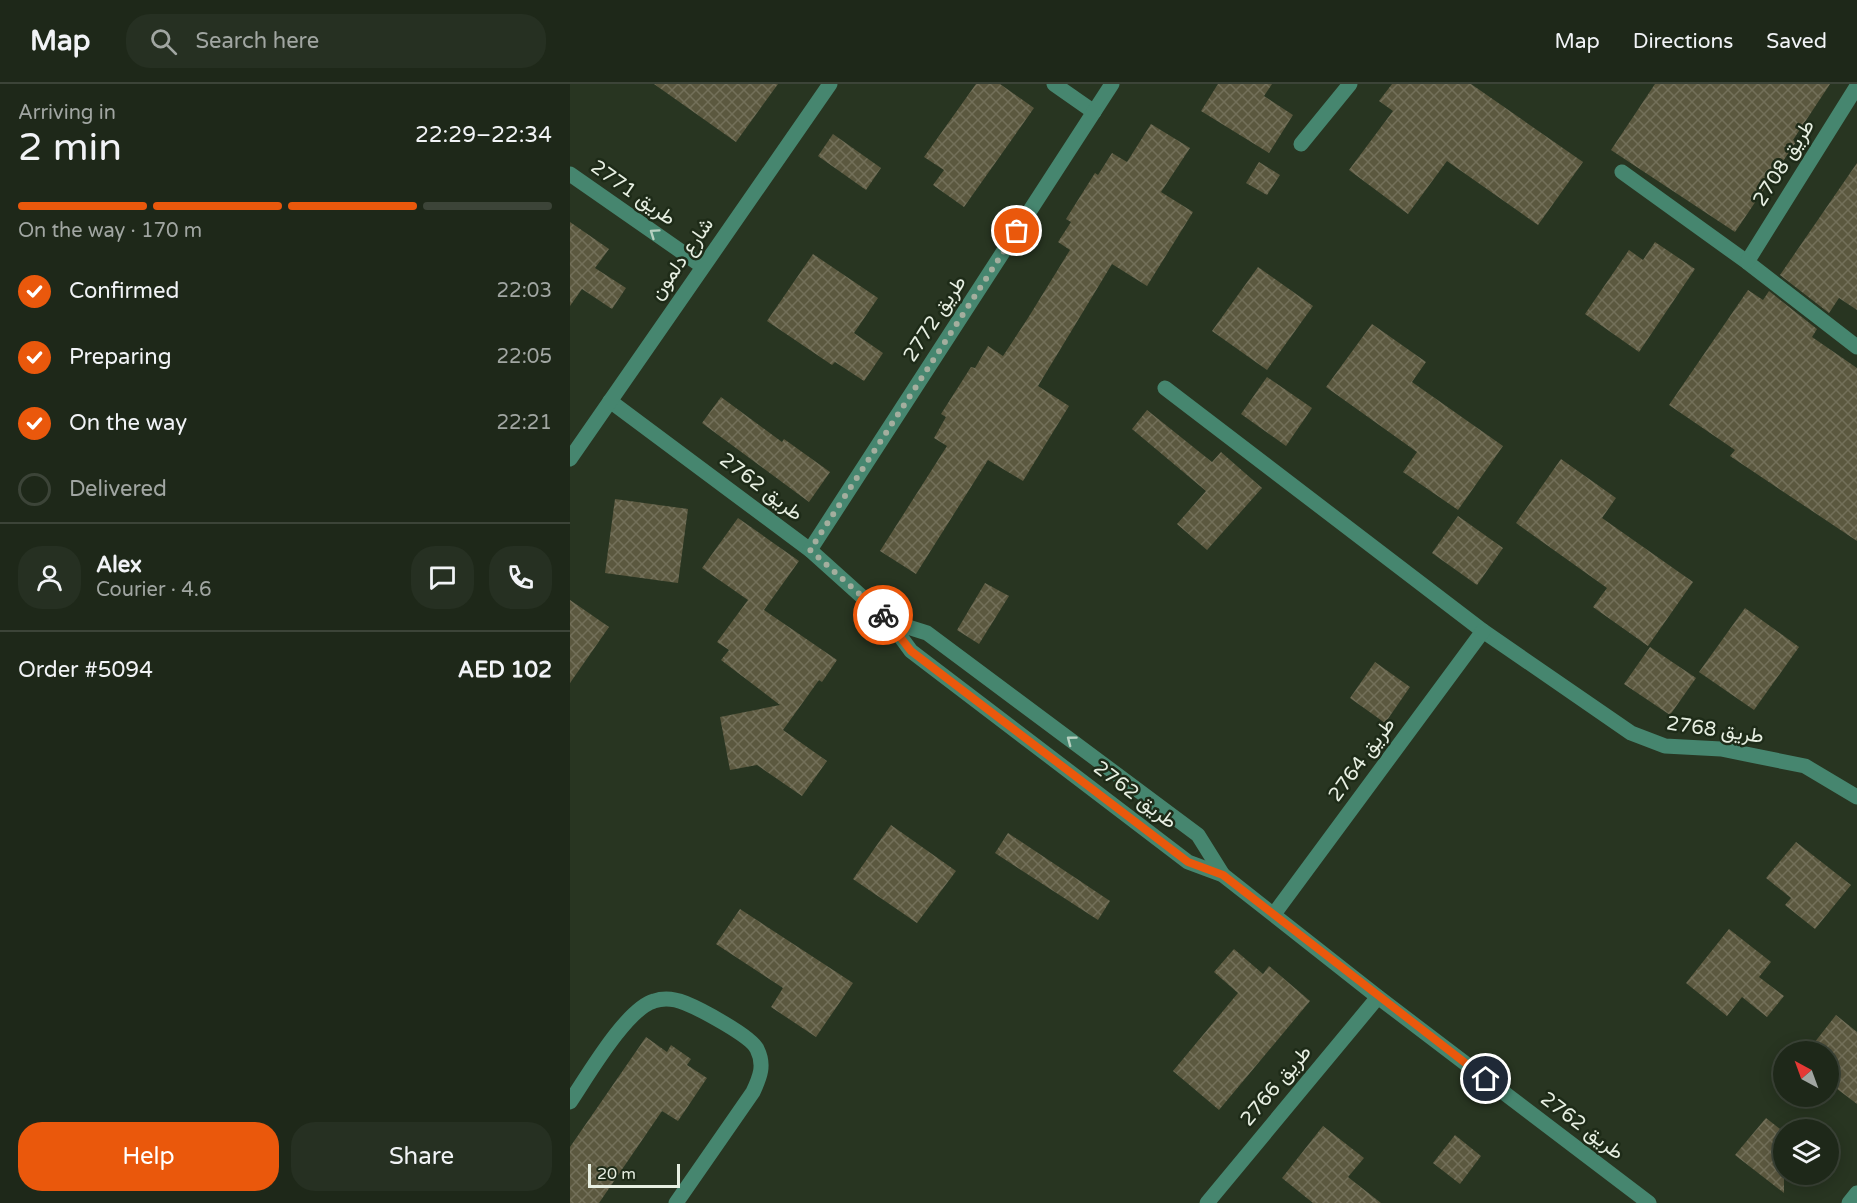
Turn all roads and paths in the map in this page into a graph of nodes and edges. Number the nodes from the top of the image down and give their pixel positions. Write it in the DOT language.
graph roads {
  1 [pos="830,84"];
  2 [pos="1054,84"];
  3 [pos="1112,84"];
  4 [pos="1350,84"];
  5 [pos="1857,86"];
  6 [pos="1094,112"];
  7 [pos="1301,144"];
  8 [pos="1622,172"];
  9 [pos="570,174"];
  10 [pos="1747,262"];
  11 [pos="702,266"];
  12 [pos="1857,347"];
  13 [pos="1165,388"];
  14 [pos="610,401"];
  15 [pos="570,459"];
  16 [pos="810,550"];
  17 [pos="889,621"];
  18 [pos="1483,631"];
  19 [pos="1857,797"];
  20 [pos="1223,875"];
  21 [pos="1274,914"];
  22 [pos="1378,997"];
  23 [pos="570,1102"];
  24 [pos="1857,1193"];
  25 [pos="676,1203"];
  26 [pos="1207,1203"];
  27 [pos="1649,1203"];
  28 [pos="1849,1203"];
  1 -- 11 [label="street, شارع دلمون"];
  2 -- 6 [label="street"];
  3 -- 6 [label="street, طريق 2772"];
  4 -- 7 [label="street"];
  5 -- 10 [label="street, طريق 2708"];
  6 -- 16 [label="street, طريق 2772"];
  8 -- 10 [label="street"];
  11 -- 9 [label="street, طريق 2771, one-way"];
  10 -- 12 [label="street"];
  11 -- 14 [label="street, شارع دلمون"];
  13 -- 18 [label="street, طريق 2768"];
  14 -- 15 [label="street, شارع دلمون"];
  14 -- 16 [label="street, طريق 2762"];
  16 -- 17 [label="street, طريق 2762"];
  17 -- 20 [label="street, طريق 2762"];
  20 -- 17 [label="street, one-way"];
  18 -- 19 [label="street, طريق 2768"];
  18 -- 21 [label="street, طريق 2764"];
  20 -- 21 [label="street, طريق 2762"];
  21 -- 22 [label="street, طريق 2762"];
  22 -- 26 [label="street, طريق 2766"];
  22 -- 27 [label="street, طريق 2762"];
  23 -- 25 [label="street"];
  24 -- 28 [label="street"];
}
